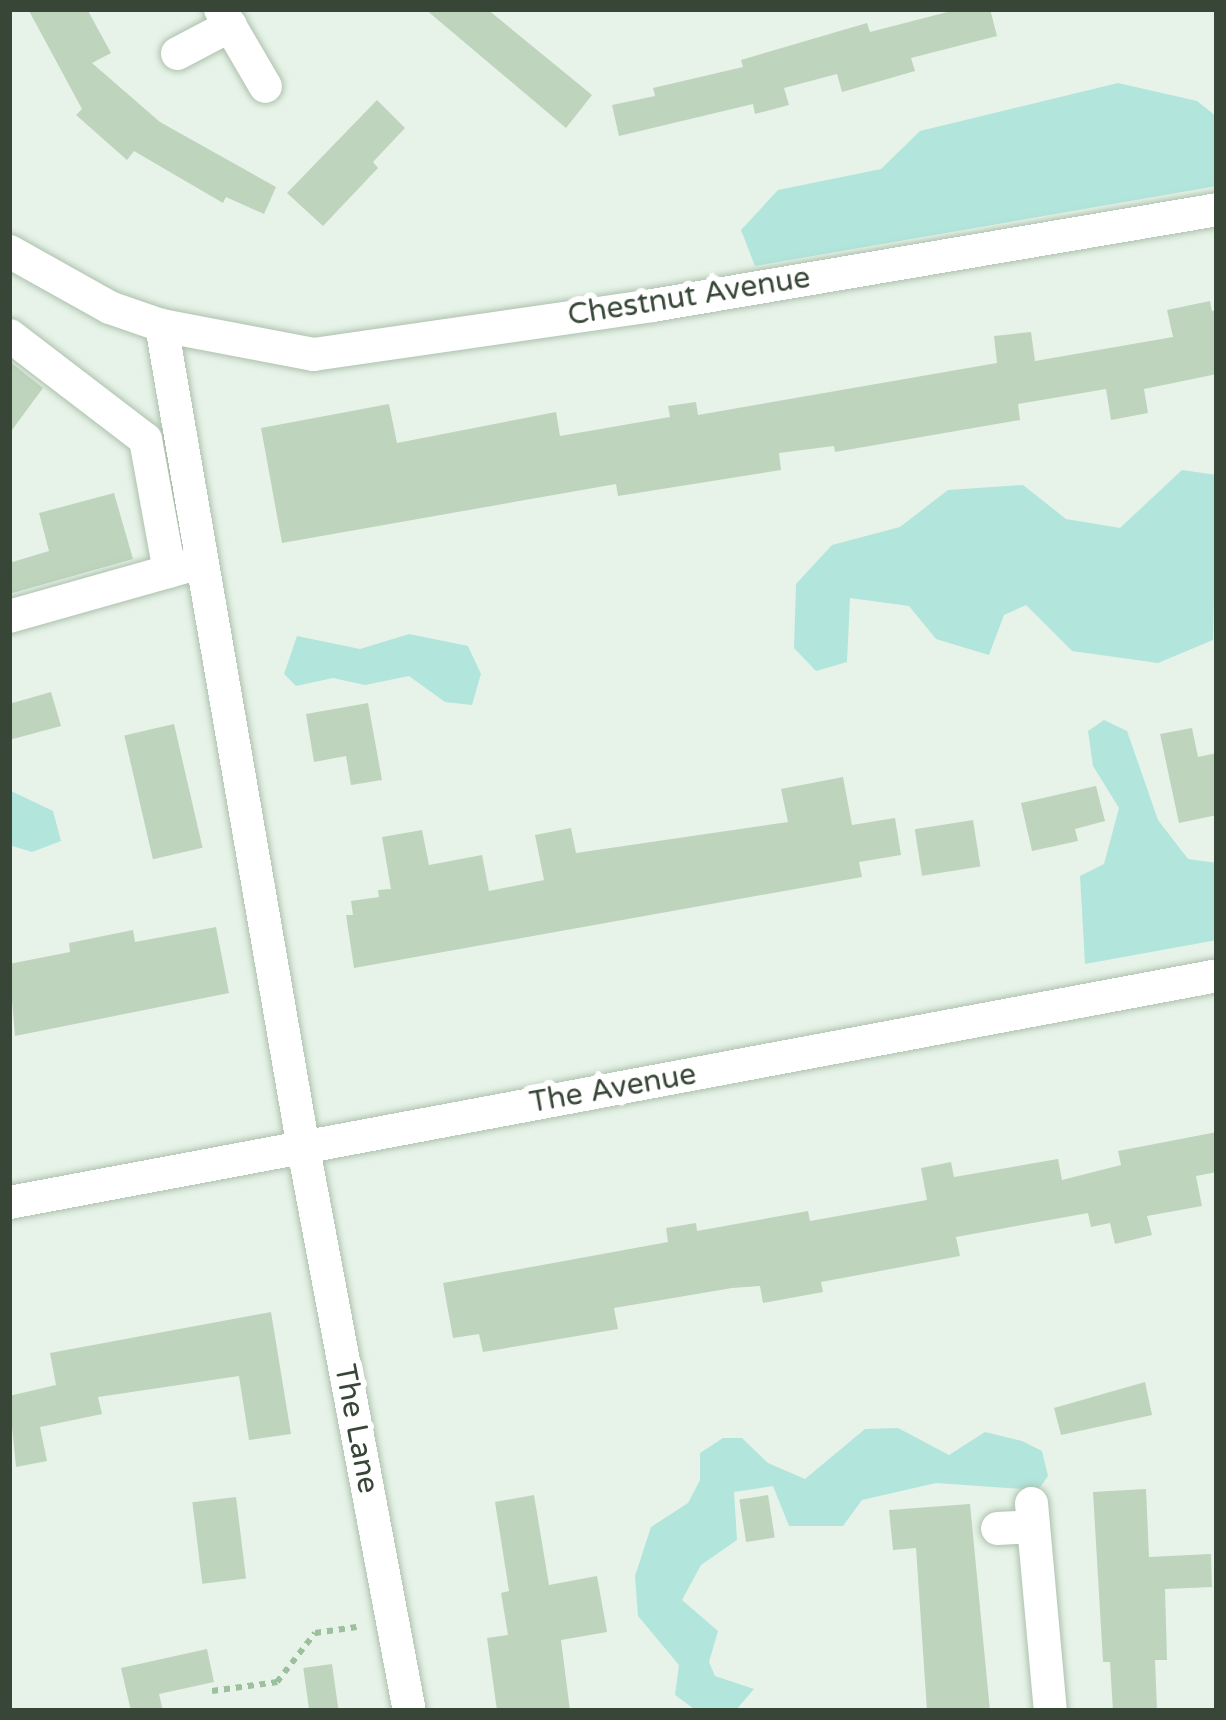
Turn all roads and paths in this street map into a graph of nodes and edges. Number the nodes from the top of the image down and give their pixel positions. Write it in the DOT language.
graph roads {
  1 [pos="225,17"];
  2 [pos="177,53"];
  3 [pos="265,86"];
  4 [pos="1217,209"];
  5 [pos="9,250"];
  6 [pos="161,325"];
  7 [pos="9,335"];
  8 [pos="185,566"];
  9 [pos="9,616"];
  10 [pos="1217,976"];
  11 [pos="303,1148"];
  12 [pos="9,1202"];
  13 [pos="997,1528"];
  14 [pos="392,1622"];
  15 [pos="212,1691"];
  16 [pos="409,1711"];
  17 [pos="1050,1711"];
  1 -- 2 [label="street"];
  1 -- 3 [label="street"];
  4 -- 6 [label="street, Chestnut Avenue"];
  5 -- 6 [label="street, Chestnut Avenue"];
  6 -- 8 [label="street"];
  7 -- 8 [label="street"];
  8 -- 9 [label="street"];
  8 -- 11 [label="street"];
  10 -- 11 [label="street, The Avenue"];
  11 -- 12 [label="street, The Avenue"];
  11 -- 14 [label="street, The Lane"];
  13 -- 17 [label="street"];
  14 -- 15 [label="path"];
  14 -- 16 [label="street, The Lane"];
}
